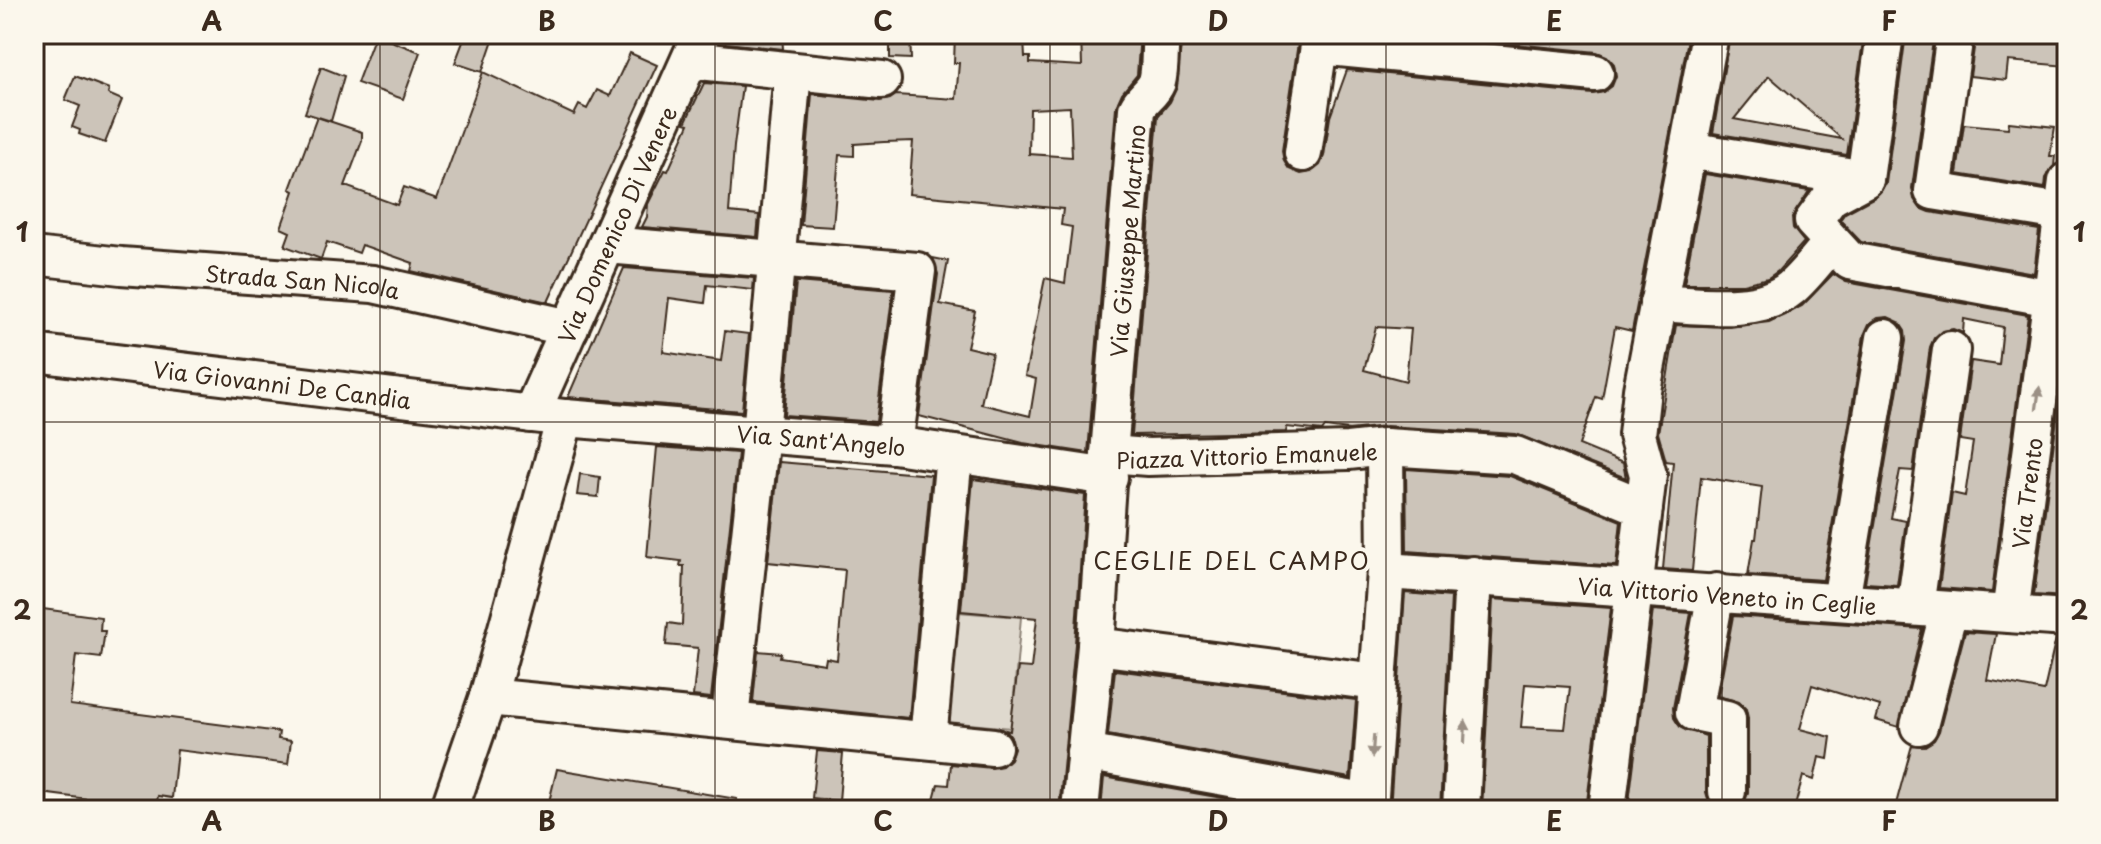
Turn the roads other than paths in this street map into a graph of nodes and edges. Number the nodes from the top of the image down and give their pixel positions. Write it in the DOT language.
graph roads {
  1 [pos="1161,34"];
  2 [pos="1710,34"];
  3 [pos="1885,34"];
  4 [pos="1955,34"];
  5 [pos="1317,40"];
  6 [pos="695,47"];
  7 [pos="793,71"];
  8 [pos="1595,73"];
  9 [pos="882,80"];
  10 [pos="1688,150"];
  11 [pos="1303,153"];
  12 [pos="1865,179"];
  13 [pos="2066,202"];
  14 [pos="1832,242"];
  15 [pos="607,245"];
  16 [pos="34,256"];
  17 [pos="776,261"];
  18 [pos="2052,298"];
  19 [pos="1658,303"];
  20 [pos="570,328"];
  21 [pos="1885,338"];
  22 [pos="1951,350"];
  23 [pos="34,353"];
  24 [pos="548,416"];
  25 [pos="761,434"];
  26 [pos="894,445"];
  27 [pos="1385,447"];
  28 [pos="954,454"];
  29 [pos="1109,466"];
  30 [pos="1644,508"];
  31 [pos="1386,571"];
  32 [pos="1473,575"];
  33 [pos="1636,586"];
  34 [pos="1716,592"];
  35 [pos="1841,601"];
  36 [pos="1932,608"];
  37 [pos="2010,614"];
  38 [pos="2067,618"];
  39 [pos="1099,642"];
  40 [pos="1377,682"];
  41 [pos="488,697"];
  42 [pos="730,719"];
  43 [pos="1919,726"];
  44 [pos="928,740"];
  45 [pos="993,747"];
  46 [pos="1085,752"];
  47 [pos="1727,791"];
  48 [pos="1369,806"];
  49 [pos="449,810"];
  50 [pos="1080,810"];
  51 [pos="1461,810"];
  52 [pos="1607,810"];
  1 -- 29 [label="street, Via Giuseppe Martino"];
  2 -- 10 [label="street"];
  3 -- 12 [label="street"];
  4 -- 13 [label="street"];
  5 -- 8 [label="street"];
  5 -- 11 [label="street"];
  6 -- 7 [label="street"];
  6 -- 15 [label="street, Via Domenico Di Venere"];
  7 -- 9 [label="street"];
  7 -- 17 [label="street"];
  10 -- 12 [label="street"];
  10 -- 19 [label="street"];
  12 -- 14 [label="street"];
  13 -- 18 [label="street, Via Trento"];
  14 -- 18 [label="street"];
  14 -- 19 [label="street"];
  15 -- 17 [label="street"];
  15 -- 20 [label="street, Via Domenico Di Venere"];
  16 -- 20 [label="street, Strada San Nicola"];
  17 -- 25 [label="street"];
  17 -- 26 [label="street"];
  37 -- 18 [label="street, Via Trento, one-way"];
  19 -- 30 [label="street"];
  20 -- 24 [label="street, Via Domenico Di Venere"];
  21 -- 35 [label="street"];
  22 -- 36 [label="street"];
  23 -- 24 [label="street, Via Giovanni De Candia"];
  24 -- 25 [label="street, Via Sant'Angelo"];
  24 -- 41 [label="street, Via Domenico Di Venere"];
  25 -- 26 [label="street, Via Sant'Angelo"];
  25 -- 42 [label="street"];
  26 -- 28 [label="street, Via Sant'Angelo"];
  27 -- 29 [label="street, Piazza Vittorio Emanuele"];
  27 -- 30 [label="street"];
  27 -- 31 [label="street, Piazza Vittorio Emanuele"];
  28 -- 29 [label="street, Via Sant'Angelo"];
  28 -- 44 [label="street"];
  29 -- 39 [label="street, Piazza Vittorio Emanuele"];
  30 -- 33 [label="street"];
  31 -- 32 [label="street, Via Vittorio Veneto in Ceglie"];
  31 -- 40 [label="street, Piazza Vittorio Emanuele"];
  32 -- 33 [label="street, Via Vittorio Veneto in Ceglie"];
  51 -- 32 [label="street, one-way"];
  33 -- 34 [label="street, Via Vittorio Veneto in Ceglie"];
  33 -- 52 [label="street"];
  34 -- 35 [label="street, Via Vittorio Veneto in Ceglie"];
  34 -- 47 [label="street"];
  35 -- 36 [label="street, Via Vittorio Veneto in Ceglie"];
  36 -- 37 [label="street, Via Vittorio Veneto in Ceglie"];
  36 -- 43 [label="street"];
  37 -- 38 [label="street, Via Vittorio Veneto in Ceglie"];
  39 -- 39 [label="street"];
  39 -- 40 [label="street"];
  39 -- 46 [label="street"];
  40 -- 48 [label="street, Piazza Vittorio Emanuele, one-way"];
  41 -- 42 [label="street"];
  41 -- 49 [label="street, Via Domenico Di Venere"];
  42 -- 44 [label="street"];
  44 -- 45 [label="street"];
  46 -- 48 [label="street"];
  46 -- 50 [label="street"];
}
